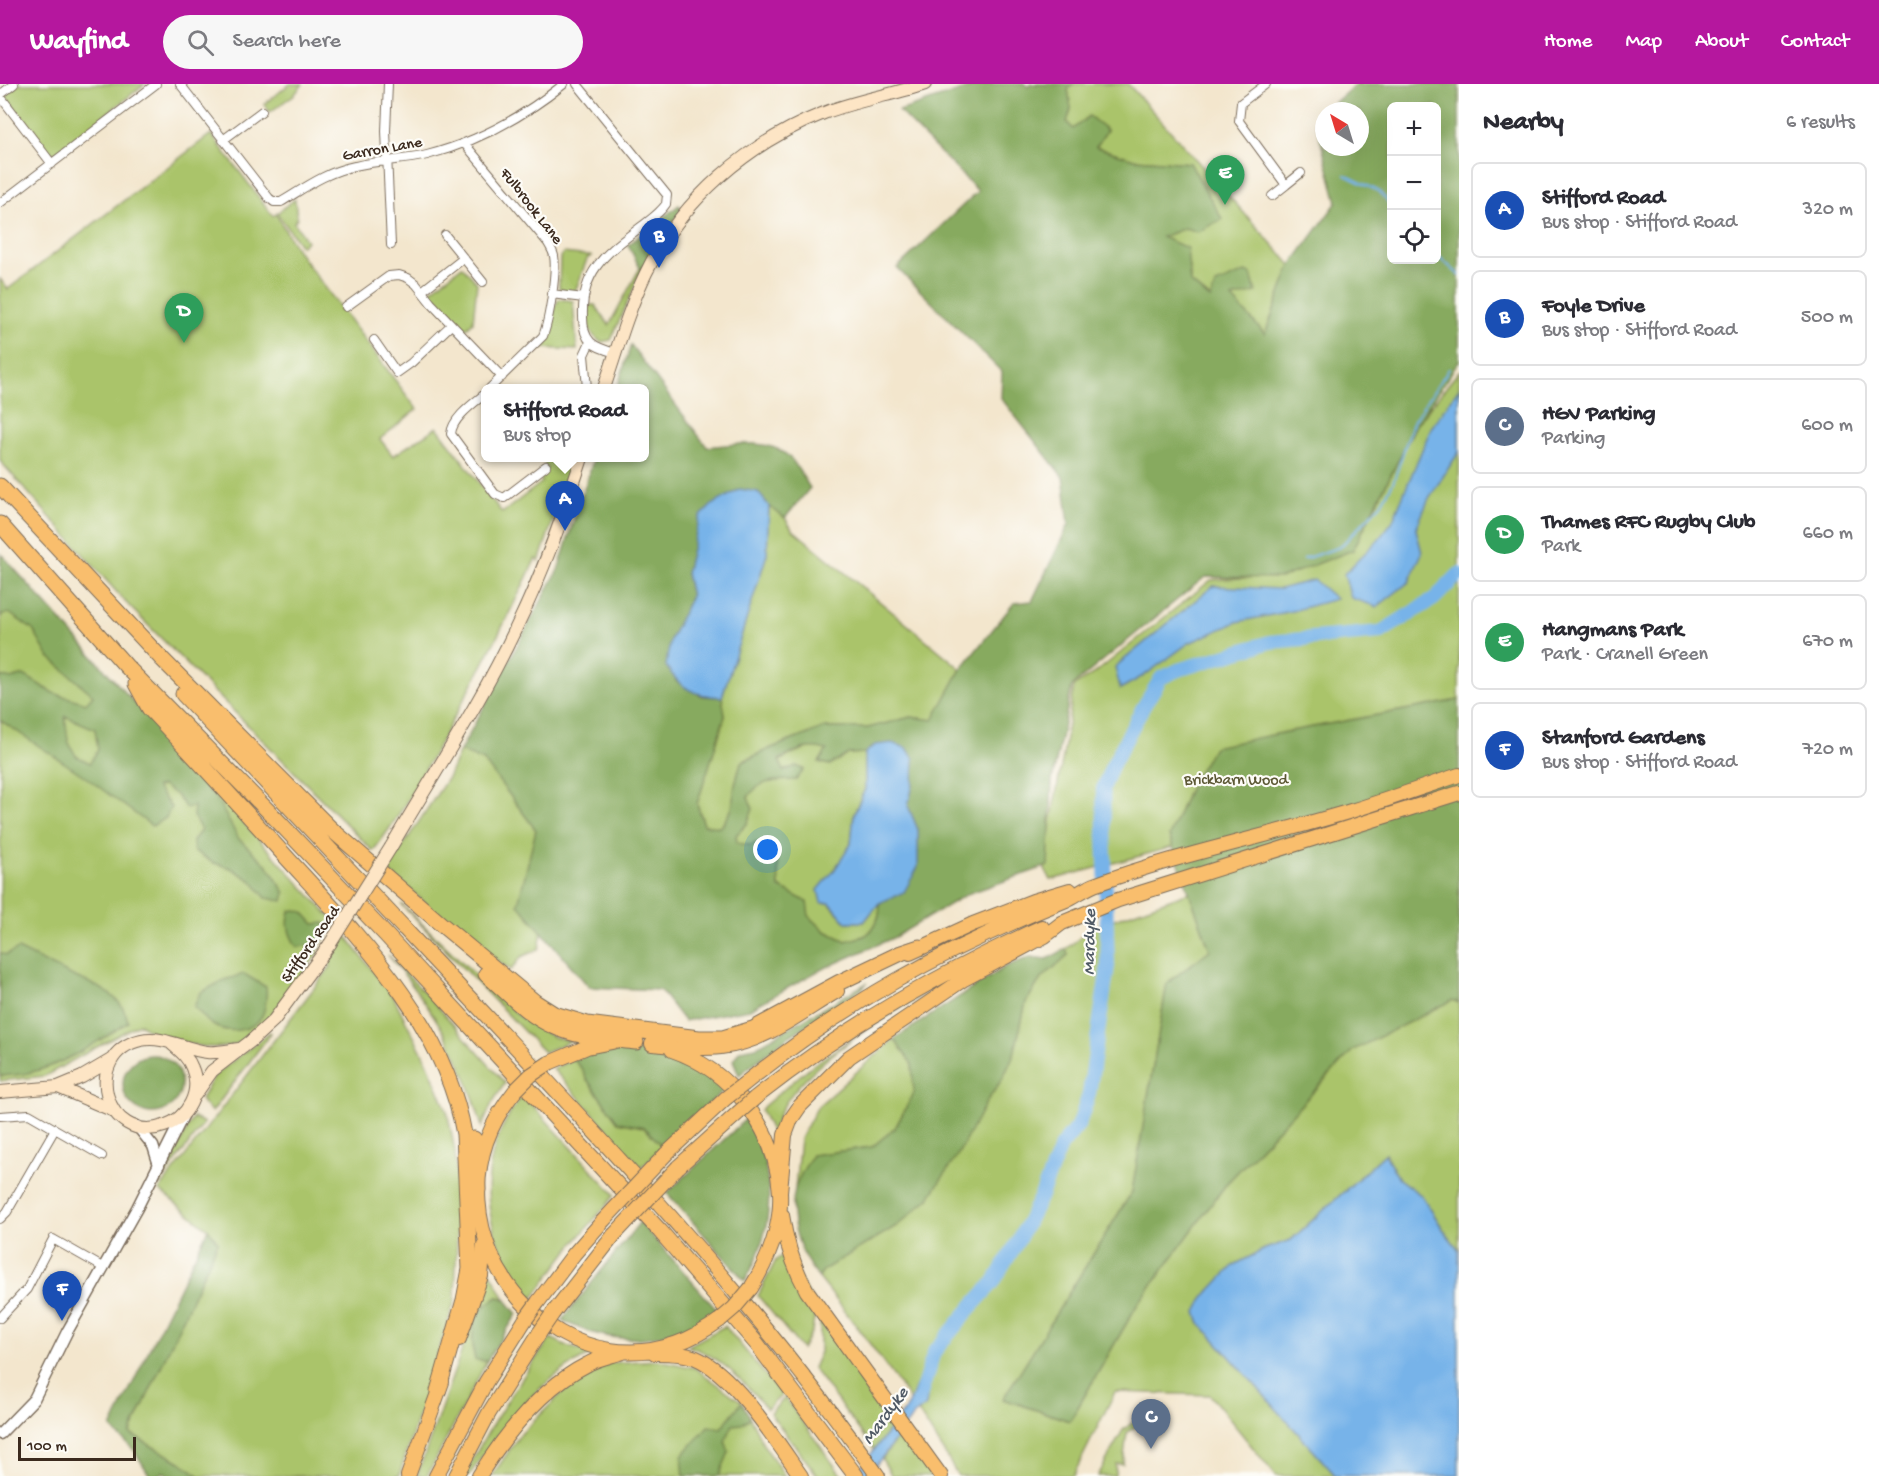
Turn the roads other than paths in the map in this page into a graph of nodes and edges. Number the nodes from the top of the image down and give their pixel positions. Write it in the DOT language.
graph roads {
  1 [pos="14,84"];
  2 [pos="156,84"];
  3 [pos="180,84"];
  4 [pos="388,84"];
  5 [pos="564,84"];
  6 [pos="577,84"];
  7 [pos="925,84"];
  8 [pos="1266,84"];
  9 [pos="0,96"];
  10 [pos="262,111"];
  11 [pos="223,141"];
  12 [pos="464,143"];
  13 [pos="387,161"];
  14 [pos="52,164"];
  15 [pos="1301,173"];
  16 [pos="1286,185"];
  17 [pos="1272,196"];
  18 [pos="0,203"];
  19 [pos="445,235"];
  20 [pos="391,245"];
  21 [pos="464,258"];
  22 [pos="483,282"];
  23 [pos="422,291"];
  24 [pos="551,294"];
  25 [pos="584,298"];
  26 [pos="346,307"];
  27 [pos="451,325"];
  28 [pos="374,340"];
  29 [pos="590,342"];
  30 [pos="616,353"];
  31 [pos="502,377"];
  32 [pos="494,384"];
  33 [pos="586,384"];
  34 [pos="605,384"];
  35 [pos="481,398"];
  36 [pos="581,462"];
  37 [pos="546,466"];
  38 [pos="0,486"];
  39 [pos="0,495"];
  40 [pos="0,524"];
  41 [pos="126,666"];
  42 [pos="206,749"];
  43 [pos="1459,775"];
  44 [pos="1459,793"];
  45 [pos="287,804"];
  46 [pos="1035,906"];
  47 [pos="403,927"];
  48 [pos="1043,931"];
  49 [pos="919,947"];
  50 [pos="636,1042"];
  51 [pos="172,1044"];
  52 [pos="652,1044"];
  53 [pos="239,1049"];
  54 [pos="111,1060"];
  55 [pos="58,1087"];
  56 [pos="0,1092"];
  57 [pos="194,1096"];
  58 [pos="114,1111"];
  59 [pos="184,1114"];
  60 [pos="0,1116"];
  61 [pos="137,1126"];
  62 [pos="55,1129"];
  63 [pos="102,1156"];
  64 [pos="159,1165"];
  65 [pos="478,1190"];
  66 [pos="780,1196"];
  67 [pos="4,1210"];
  68 [pos="0,1219"];
  69 [pos="484,1235"];
  70 [pos="104,1268"];
  71 [pos="0,1318"];
  72 [pos="625,1352"];
  73 [pos="640,1352"];
  74 [pos="438,1391"];
  75 [pos="0,1434"];
  76 [pos="408,1476"];
  77 [pos="436,1476"];
  78 [pos="456,1476"];
  79 [pos="478,1476"];
  80 [pos="801,1476"];
  81 [pos="856,1476"];
  82 [pos="878,1476"];
  83 [pos="941,1476"];
  1 -- 9 [label="street"];
  2 -- 14 [label="street"];
  3 -- 11 [label="street, Garron Lane"];
  4 -- 13 [label="street"];
  5 -- 12 [label="street, Garron Lane"];
  6 -- 25 [label="street"];
  7 -- 30 [label="main road"];
  8 -- 16 [label="street"];
  9 -- 14 [label="street"];
  10 -- 11 [label="street"];
  11 -- 13 [label="street, Garron Lane"];
  12 -- 13 [label="street, Garron Lane"];
  12 -- 24 [label="street, Fulbrook Lane"];
  13 -- 20 [label="street"];
  14 -- 18 [label="street"];
  15 -- 16 [label="street"];
  16 -- 17 [label="street"];
  19 -- 21 [label="street"];
  21 -- 22 [label="street"];
  21 -- 23 [label="street"];
  23 -- 26 [label="street"];
  23 -- 27 [label="street"];
  24 -- 25 [label="street"];
  24 -- 31 [label="street, Fulbrook Lane"];
  25 -- 29 [label="street"];
  27 -- 28 [label="street"];
  27 -- 31 [label="street"];
  29 -- 30 [label="street"];
  29 -- 33 [label="street"];
  30 -- 34 [label="main road"];
  31 -- 32 [label="street, Fulbrook Lane"];
  35 -- 37 [label="street"];
  36 -- 53 [label="main road, Stifford Road, bridge"];
  38 -- 49 [label="highway"];
  39 -- 45 [label="highway"];
  40 -- 41 [label="highway"];
  41 -- 42 [label="highway"];
  41 -- 74 [label="highway"];
  42 -- 65 [label="highway"];
  42 -- 81 [label="highway"];
  43 -- 46 [label="highway"];
  44 -- 48 [label="highway"];
  45 -- 47 [label="highway"];
  45 -- 50 [label="highway"];
  46 -- 49 [label="highway"];
  46 -- 77 [label="highway, bridge"];
  47 -- 82 [label="highway"];
  48 -- 66 [label="highway"];
  48 -- 78 [label="highway, bridge"];
  49 -- 52 [label="highway"];
  50 -- 52 [label="highway"];
  50 -- 65 [label="highway, bridge"];
  51 -- 53 [label="main road"];
  51 -- 54 [label="main road"];
  51 -- 57 [label="main road"];
  52 -- 66 [label="highway"];
  53 -- 57 [label="main road, Stifford Road"];
  54 -- 55 [label="main road"];
  54 -- 58 [label="main road"];
  55 -- 56 [label="main road"];
  55 -- 58 [label="main road"];
  57 -- 59 [label="main road"];
  58 -- 61 [label="main road"];
  59 -- 61 [label="main road"];
  59 -- 64 [label="street"];
  60 -- 62 [label="street"];
  61 -- 64 [label="street"];
  62 -- 63 [label="street"];
  62 -- 67 [label="street"];
  64 -- 70 [label="street"];
  65 -- 69 [label="highway"];
  66 -- 73 [label="highway, bridge"];
  66 -- 83 [label="highway"];
  67 -- 68 [label="street"];
  69 -- 72 [label="highway"];
  69 -- 74 [label="highway"];
  70 -- 71 [label="street"];
  70 -- 75 [label="street"];
  72 -- 73 [label="highway"];
  72 -- 79 [label="highway"];
  73 -- 80 [label="highway"];
  74 -- 76 [label="highway"];
}
